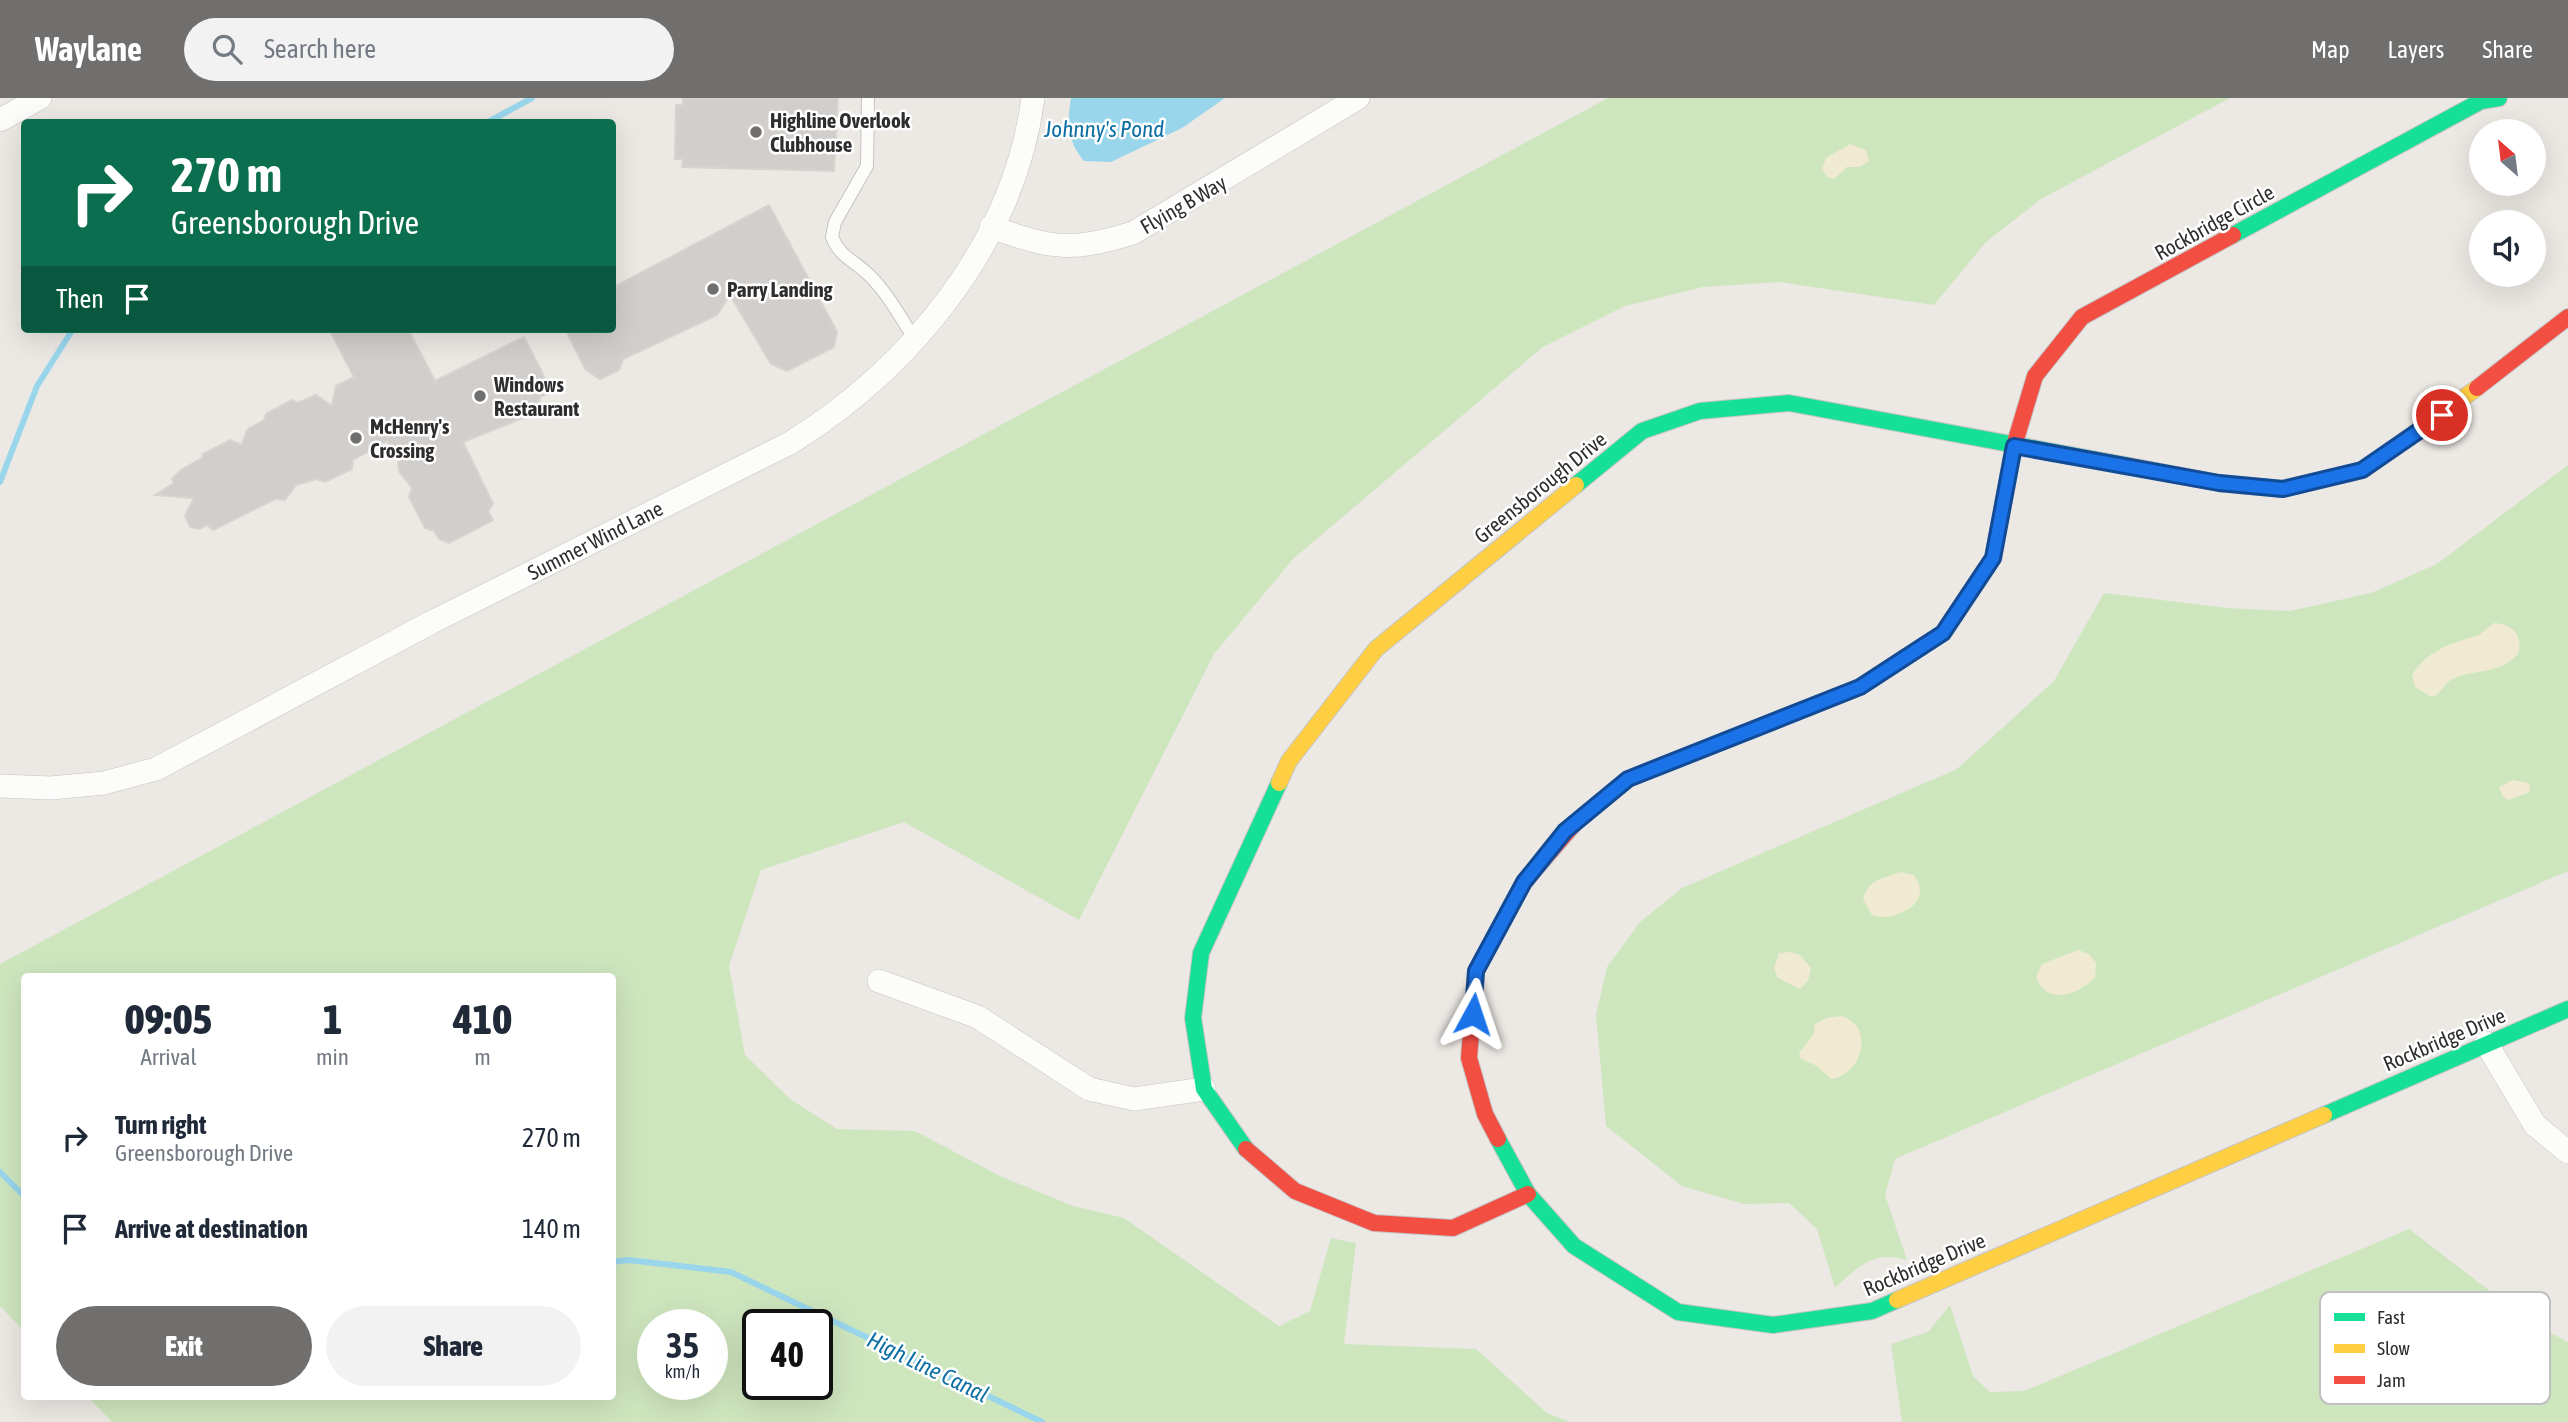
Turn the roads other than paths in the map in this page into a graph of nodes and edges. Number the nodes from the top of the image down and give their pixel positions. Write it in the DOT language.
graph roads {
  1 [pos="40,98"];
  2 [pos="868,98"];
  3 [pos="1033,98"];
  4 [pos="1358,98"];
  5 [pos="2499,98"];
  6 [pos="0,120"];
  7 [pos="991,228"];
  8 [pos="2568,317"];
  9 [pos="915,340"];
  10 [pos="2014,446"];
  11 [pos="0,786"];
  12 [pos="879,981"];
  13 [pos="2568,1009"];
  14 [pos="2486,1044"];
  15 [pos="1204,1089"];
  16 [pos="2568,1152"];
  17 [pos="1528,1194"];
  1 -- 6 [label="street"];
  2 -- 9 [label="lane"];
  3 -- 7 [label="street, Summer Wind Lane"];
  4 -- 7 [label="street, Flying B Way"];
  5 -- 10 [label="street, Rockbridge Circle"];
  7 -- 9 [label="street, Summer Wind Lane"];
  8 -- 10 [label="street, Greensborough Drive"];
  9 -- 11 [label="street, Summer Wind Lane"];
  10 -- 15 [label="street, Greensborough Drive"];
  10 -- 17 [label="street, Rockbridge Drive"];
  12 -- 15 [label="street"];
  13 -- 14 [label="street, Rockbridge Drive"];
  14 -- 16 [label="street"];
  14 -- 17 [label="street, Rockbridge Drive"];
  15 -- 17 [label="street, Greensborough Drive"];
}
